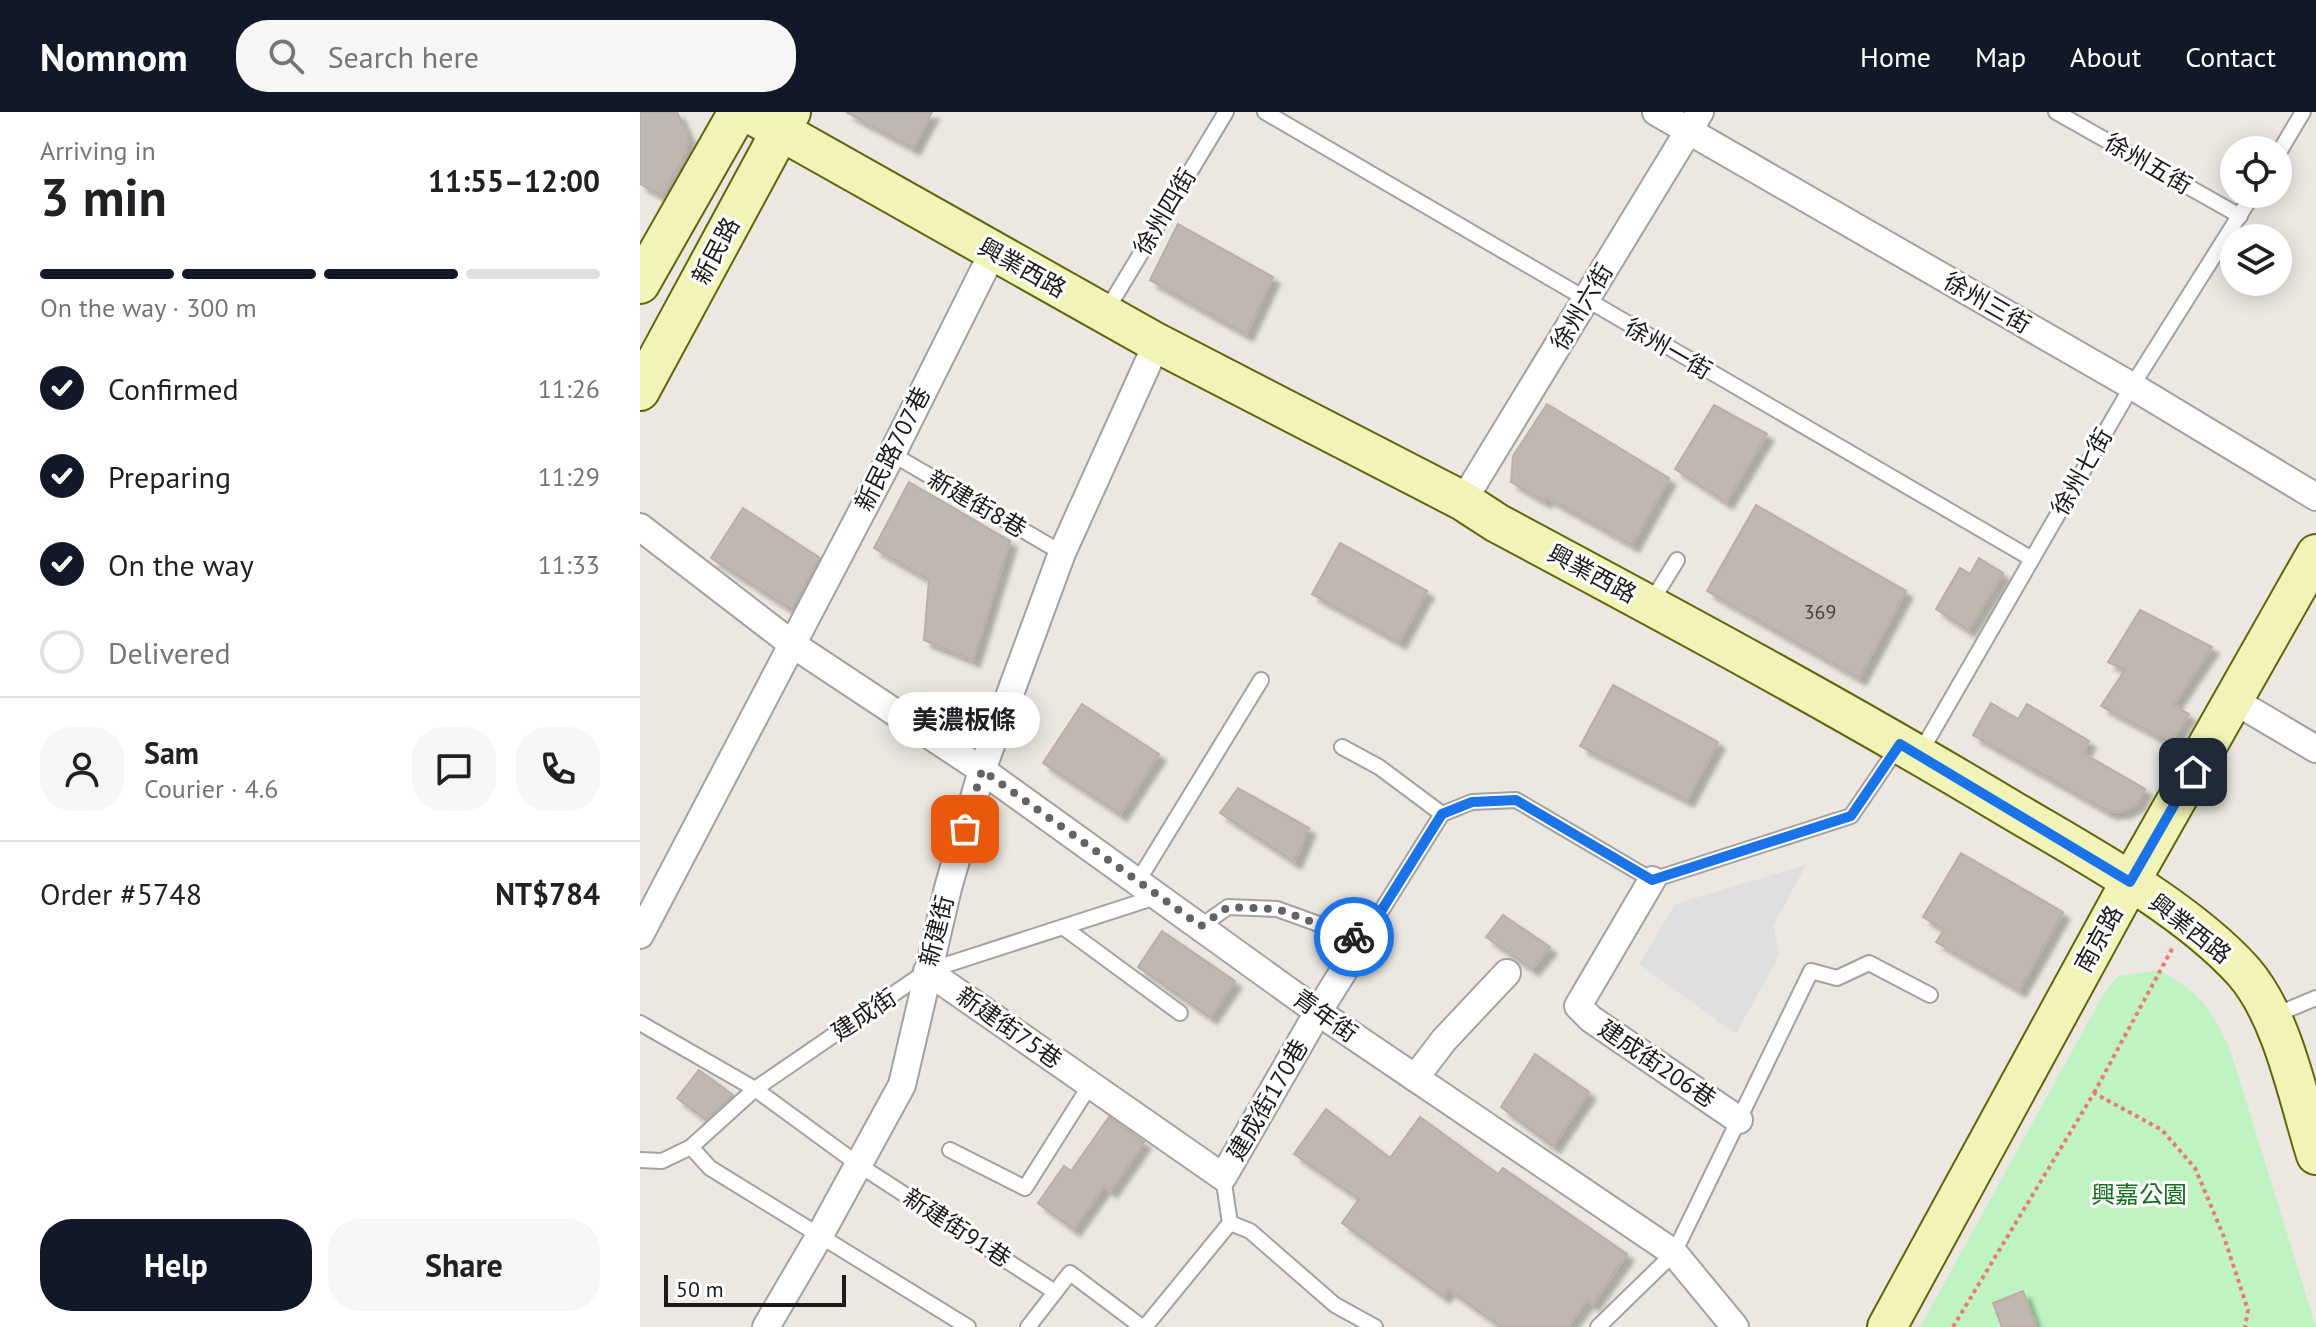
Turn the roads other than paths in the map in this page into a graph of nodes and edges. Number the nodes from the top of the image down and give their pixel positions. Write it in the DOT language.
graph roads {
  1 [pos="738,112"];
  2 [pos="747,112"];
  3 [pos="1226,112"];
  4 [pos="1265,112"];
  5 [pos="1656,112"];
  6 [pos="2056,112"];
  7 [pos="2303,112"];
  8 [pos="786,122"];
  9 [pos="1694,122"];
  10 [pos="2289,136"];
  11 [pos="2245,208"];
  12 [pos="2240,216"];
  13 [pos="993,252"];
  14 [pos="640,284"];
  15 [pos="1585,301"];
  16 [pos="1105,313"];
  17 [pos="1157,343"];
  18 [pos="2132,386"];
  19 [pos="640,391"];
  20 [pos="892,454"];
  21 [pos="2316,497"];
  22 [pos="1463,501"];
  23 [pos="640,527"];
  24 [pos="1062,553"];
  25 [pos="2316,554"];
  26 [pos="2032,559"];
  27 [pos="1677,560"];
  28 [pos="1650,605"];
  29 [pos="792,644"];
  30 [pos="1261,680"];
  31 [pos="2233,700"];
  32 [pos="1342,747"];
  33 [pos="1910,749"];
  34 [pos="2316,749"];
  35 [pos="982,770"];
  36 [pos="1442,814"];
  37 [pos="1652,880"];
  38 [pos="2130,882"];
  39 [pos="1149,888"];
  40 [pos="1201,926"];
  41 [pos="1063,927"];
  42 [pos="640,935"];
  43 [pos="1363,940"];
  44 [pos="927,971"];
  45 [pos="1507,973"];
  46 [pos="1930,995"];
  47 [pos="2316,998"];
  48 [pos="1318,1012"];
  49 [pos="1180,1013"];
  50 [pos="2273,1017"];
  51 [pos="640,1023"];
  52 [pos="1415,1078"];
  53 [pos="1090,1085"];
  54 [pos="755,1089"];
  55 [pos="1739,1120"];
  56 [pos="691,1147"];
  57 [pos="950,1150"];
  58 [pos="2316,1155"];
  59 [pos="640,1160"];
  60 [pos="859,1165"];
  61 [pos="1223,1177"];
  62 [pos="1230,1223"];
  63 [pos="820,1235"];
  64 [pos="1674,1253"];
  65 [pos="1055,1292"];
  66 [pos="766,1327"];
  67 [pos="968,1327"];
  68 [pos="1028,1327"];
  69 [pos="1144,1327"];
  70 [pos="1375,1327"];
  71 [pos="1598,1327"];
  72 [pos="1735,1327"];
  73 [pos="1887,1327"];
  1 -- 14 [label="street, 新民路"];
  2 -- 8 [label="street, 興業西路"];
  3 -- 16 [label="lane, 徐州四街"];
  4 -- 15 [label="lane, 徐州一街"];
  5 -- 9 [label="street, 徐州三街"];
  6 -- 12 [label="lane, 徐州五街"];
  7 -- 10 [label="lane"];
  8 -- 13 [label="street, 興業西路"];
  8 -- 19 [label="street, 新民路"];
  9 -- 15 [label="street, 徐州六街"];
  9 -- 18 [label="street, 徐州三街"];
  11 -- 12 [label="lane, 徐州七街"];
  12 -- 18 [label="lane, 徐州七街"];
  13 -- 16 [label="street, 興業西路"];
  13 -- 20 [label="street, 新民路707巷"];
  15 -- 22 [label="street, 徐州六街"];
  15 -- 26 [label="lane, 徐州一街"];
  16 -- 17 [label="street, 興業西路"];
  17 -- 22 [label="street, 興業西路"];
  17 -- 24 [label="street, 新建街"];
  18 -- 21 [label="street, 徐州三街"];
  18 -- 26 [label="lane, 徐州七街"];
  20 -- 24 [label="lane, 新建街8巷"];
  20 -- 29 [label="street, 新民路707巷"];
  22 -- 28 [label="street, 興業西路"];
  23 -- 29 [label="street"];
  24 -- 35 [label="street, 新建街"];
  25 -- 31 [label="street, 南京路"];
  26 -- 33 [label="lane, 徐州七街"];
  27 -- 28 [label="lane"];
  28 -- 33 [label="street, 興業西路"];
  29 -- 35 [label="street"];
  29 -- 42 [label="street, 新民路707巷"];
  30 -- 39 [label="lane"];
  31 -- 34 [label="street"];
  31 -- 38 [label="street, 南京路"];
  32 -- 36 [label="lane"];
  33 -- 37 [label="lane"];
  33 -- 38 [label="street, 興業西路"];
  35 -- 39 [label="street, 青年街"];
  35 -- 44 [label="street, 新建街"];
  36 -- 37 [label="lane"];
  36 -- 43 [label="lane"];
  37 -- 55 [label="street, 建成街206巷"];
  38 -- 50 [label="street, 興業西路"];
  38 -- 73 [label="street, 南京路"];
  39 -- 40 [label="street, 青年街"];
  39 -- 41 [label="lane, 建成街"];
  40 -- 43 [label="lane"];
  40 -- 48 [label="street, 青年街"];
  41 -- 44 [label="lane, 建成街"];
  41 -- 49 [label="lane"];
  43 -- 48 [label="street, 建成街170巷"];
  44 -- 53 [label="street, 新建街75巷"];
  44 -- 54 [label="lane, 建成街"];
  44 -- 60 [label="street, 新建街"];
  45 -- 52 [label="street"];
  46 -- 55 [label="lane"];
  47 -- 50 [label="lane"];
  48 -- 52 [label="street, 青年街"];
  48 -- 61 [label="street, 建成街170巷"];
  50 -- 58 [label="street, 興業西路"];
  51 -- 54 [label="lane, 新建街91巷"];
  52 -- 64 [label="street, 青年街"];
  53 -- 57 [label="lane"];
  53 -- 61 [label="street, 新建街75巷"];
  54 -- 56 [label="lane, 建成街"];
  54 -- 60 [label="lane, 新建街91巷"];
  55 -- 64 [label="lane"];
  56 -- 59 [label="lane, 建成街"];
  56 -- 63 [label="lane"];
  60 -- 63 [label="street, 新建街"];
  60 -- 65 [label="lane, 新建街91巷"];
  61 -- 62 [label="lane"];
  62 -- 69 [label="lane"];
  62 -- 70 [label="lane"];
  63 -- 66 [label="street, 新建街"];
  63 -- 67 [label="lane"];
  64 -- 71 [label="lane"];
  64 -- 72 [label="street, 青年街"];
  65 -- 68 [label="lane"];
  65 -- 69 [label="lane"];
}
